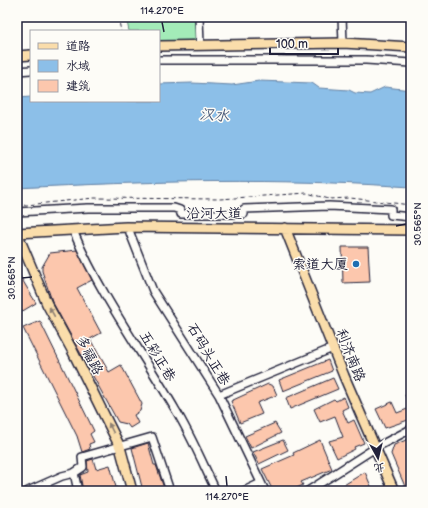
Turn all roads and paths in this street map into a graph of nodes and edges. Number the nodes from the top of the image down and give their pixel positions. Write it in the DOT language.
graph roads {
  1 [pos="118,17"];
  2 [pos="199,17"];
  3 [pos="342,17"];
  4 [pos="121,30"];
  5 [pos="343,43"];
  6 [pos="200,45"];
  7 [pos="160,46"];
  8 [pos="411,47"];
  9 [pos="30,55"];
  10 [pos="17,56"];
  11 [pos="160,60"];
  12 [pos="411,63"];
  13 [pos="30,70"];
  14 [pos="17,71"];
  15 [pos="411,205"];
  16 [pos="17,206"];
  17 [pos="17,212"];
  18 [pos="411,216"];
  19 [pos="411,230"];
  20 [pos="286,231"];
  21 [pos="130,233"];
  22 [pos="75,235"];
  23 [pos="411,235"];
  24 [pos="18,236"];
  25 [pos="333,348"];
  26 [pos="219,395"];
  27 [pos="411,428"];
  28 [pos="120,447"];
  29 [pos="375,448"];
  30 [pos="74,473"];
  31 [pos="261,483"];
  32 [pos="28,491"];
  33 [pos="78,491"];
  34 [pos="132,491"];
  35 [pos="170,491"];
  36 [pos="216,491"];
  37 [pos="244,491"];
  38 [pos="265,491"];
  39 [pos="308,491"];
  40 [pos="394,491"];
  1 -- 4 [label="path"];
  2 -- 6 [label="street"];
  3 -- 5 [label="street"];
  5 -- 6 [label="main road"];
  5 -- 8 [label="main road"];
  6 -- 7 [label="main road"];
  9 -- 10 [label="main road"];
  11 -- 12 [label="street"];
  13 -- 14 [label="street"];
  15 -- 16 [label="path"];
  17 -- 18 [label="street"];
  19 -- 20 [label="main road, 沿河大道"];
  20 -- 21 [label="main road, 沿河大道"];
  20 -- 23 [label="main road, 沿河大道"];
  20 -- 24 [label="main road, 沿河大道"];
  20 -- 25 [label="main road, 利济南路"];
  21 -- 22 [label="main road, 沿河大道"];
  21 -- 26 [label="street, 石码头正巷"];
  22 -- 24 [label="main road, 沿河大道"];
  22 -- 36 [label="street, 五彩正巷"];
  28 -- 24 [label="main road, 多福路, one-way"];
  25 -- 26 [label="street"];
  25 -- 29 [label="main road, 利济南路"];
  26 -- 31 [label="street, 石码头正巷"];
  27 -- 29 [label="street"];
  28 -- 30 [label="street"];
  28 -- 34 [label="main road, 多福路"];
  28 -- 35 [label="street"];
  29 -- 39 [label="street"];
  29 -- 40 [label="main road, 利济南路"];
  30 -- 32 [label="street"];
  30 -- 33 [label="street"];
  31 -- 37 [label="street"];
  31 -- 38 [label="street, 石码头正巷"];
}
